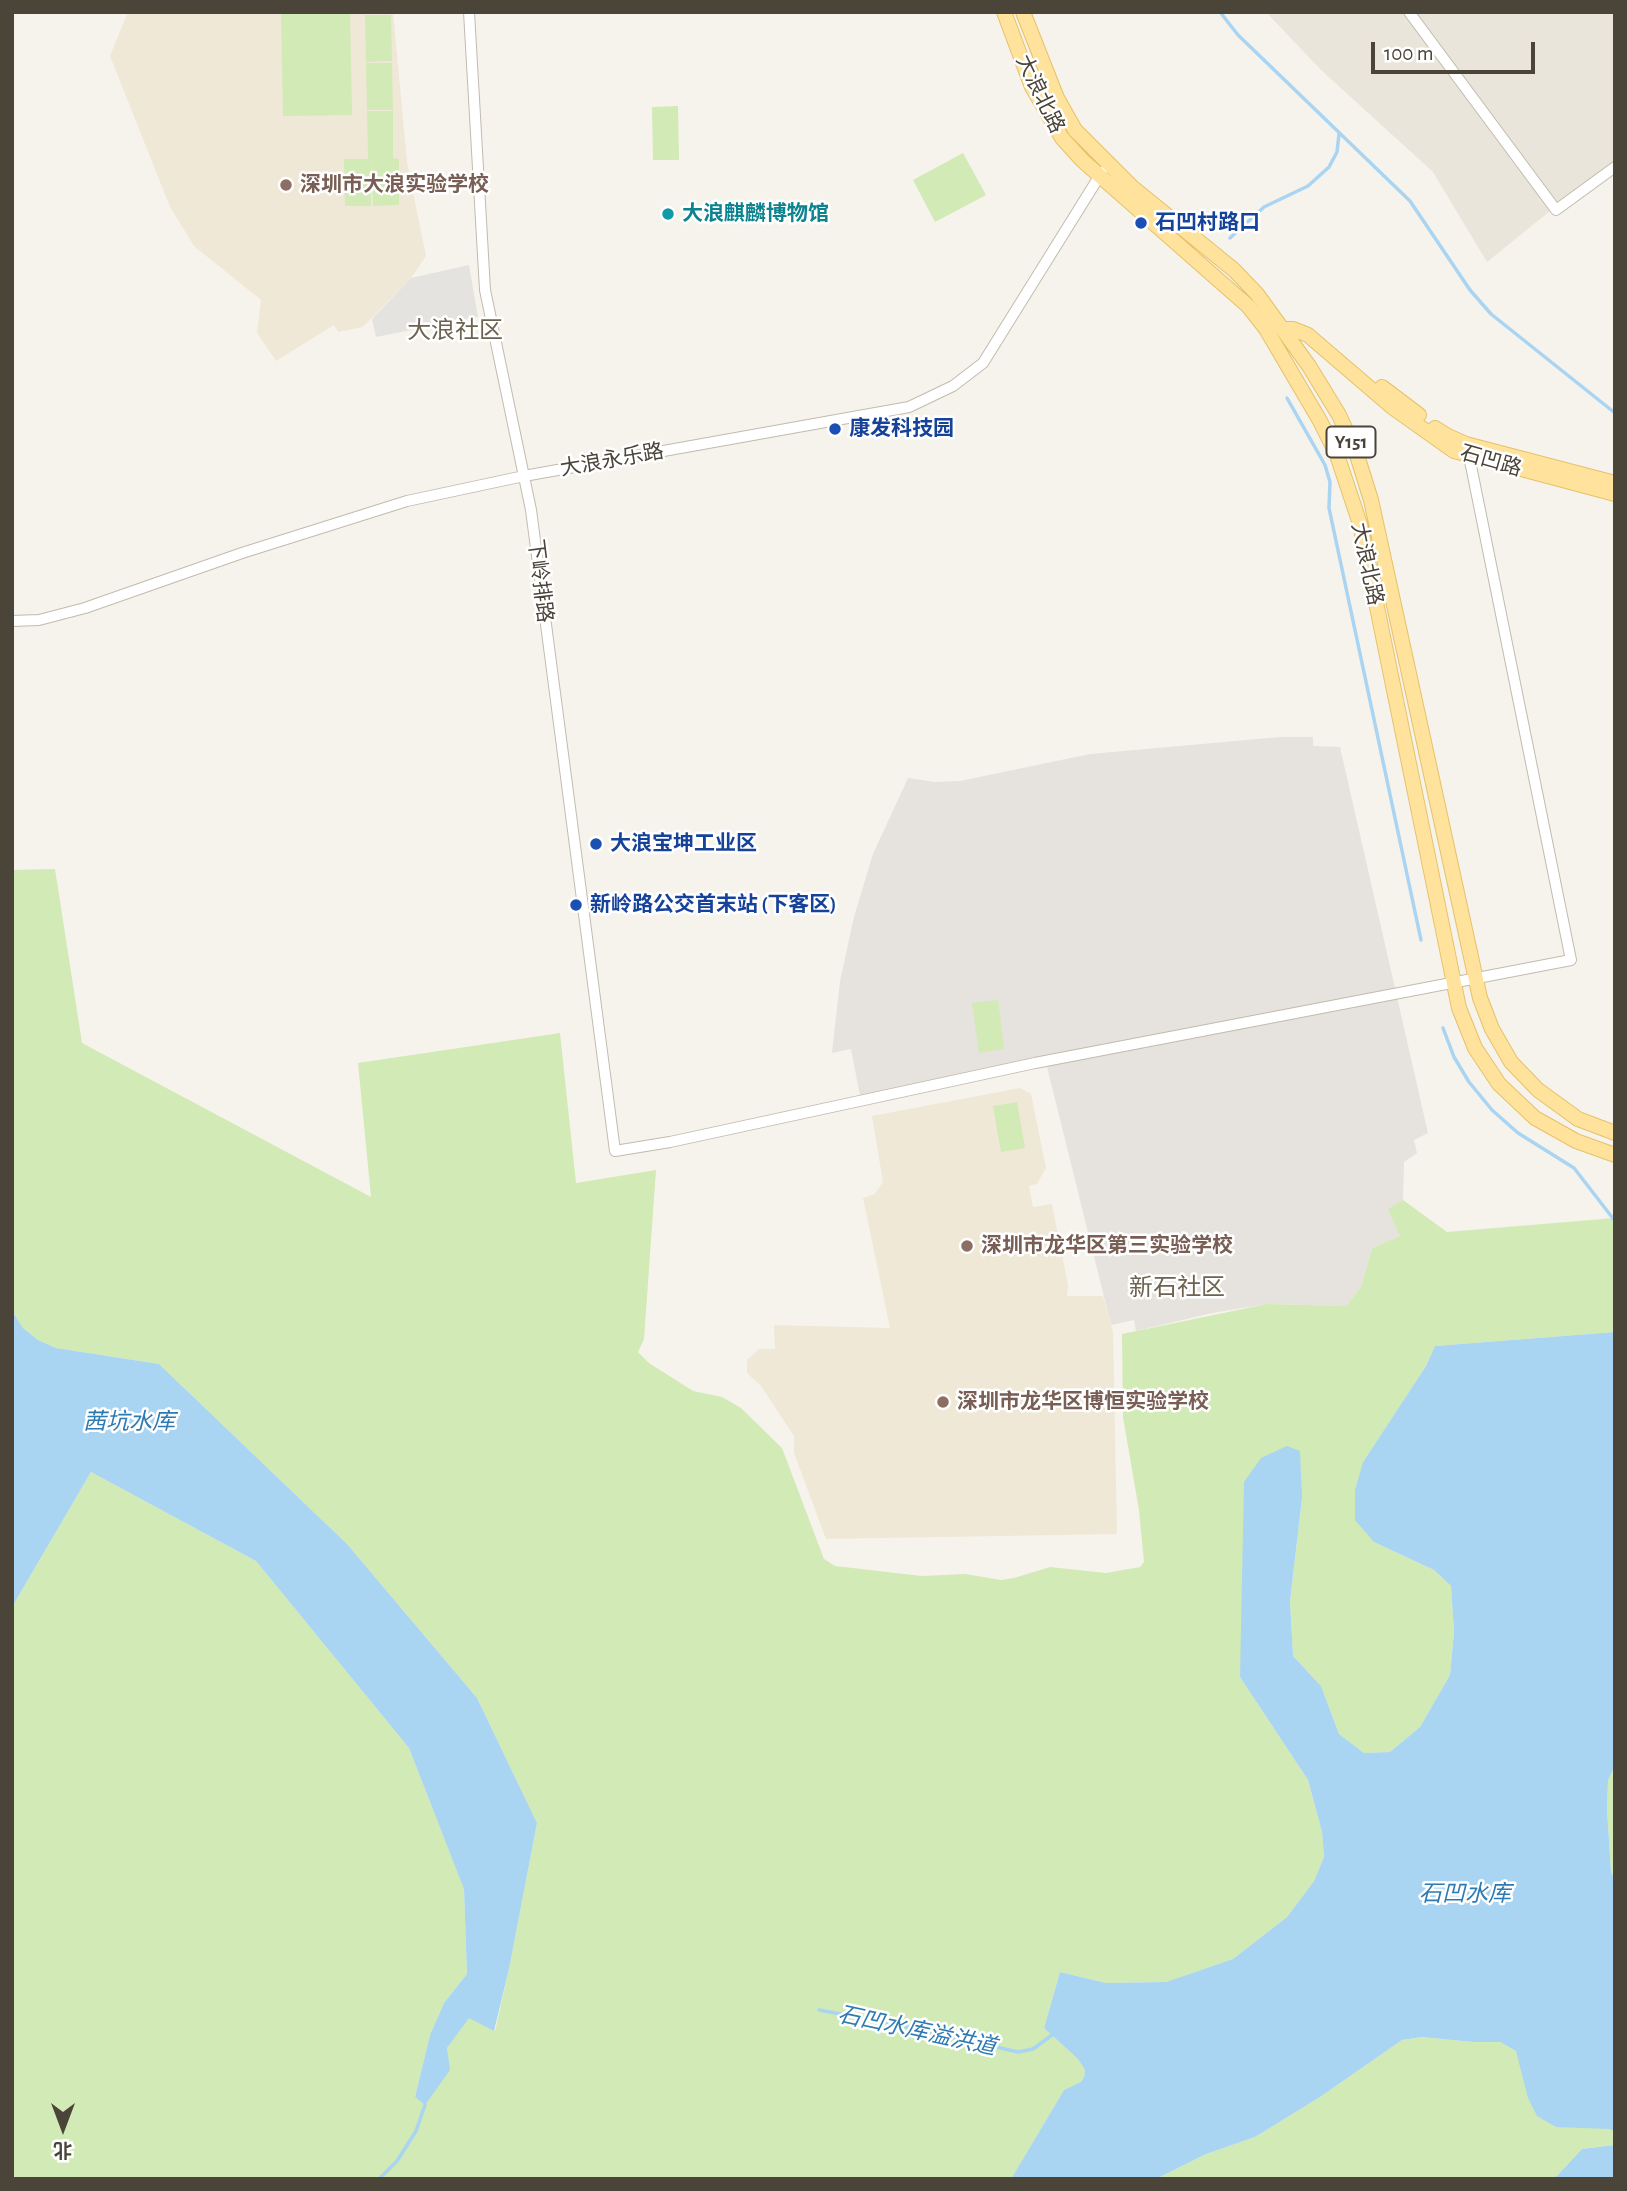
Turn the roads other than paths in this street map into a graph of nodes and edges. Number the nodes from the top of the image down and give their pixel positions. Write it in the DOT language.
graph roads {
  1 [pos="469,12"];
  2 [pos="1004,12"];
  3 [pos="1023,12"];
  4 [pos="1409,12"];
  5 [pos="1615,167"];
  6 [pos="1105,170"];
  7 [pos="1287,332"];
  8 [pos="1468,450"];
  9 [pos="524,476"];
  10 [pos="1615,483"];
  11 [pos="1615,494"];
  12 [pos="12,621"];
  13 [pos="1475,977"];
  14 [pos="1452,982"];
  15 [pos="1615,1133"];
  16 [pos="1615,1155"];
  1 -- 9 [label="street, 下岭排路"];
  2 -- 6 [label="main road, 大浪北路 / Y151"];
  3 -- 6 [label="main road, 大浪北路 / Y151"];
  4 -- 5 [label="street"];
  6 -- 7 [label="main road, 大浪北路 / Y151"];
  6 -- 9 [label="street, 大浪永乐路"];
  6 -- 14 [label="main road, 大浪北路 / Y151"];
  7 -- 8 [label="main road, 石凹路"];
  7 -- 13 [label="main road, 大浪北路 / Y151"];
  8 -- 10 [label="main road, 石凹路"];
  8 -- 11 [label="main road, 石凹路"];
  8 -- 13 [label="street"];
  9 -- 12 [label="street, 大浪永乐路"];
  9 -- 14 [label="street, 下岭排路"];
  13 -- 14 [label="street"];
  13 -- 15 [label="main road, 大浪北路"];
  14 -- 16 [label="main road, 大浪北路"];
}
